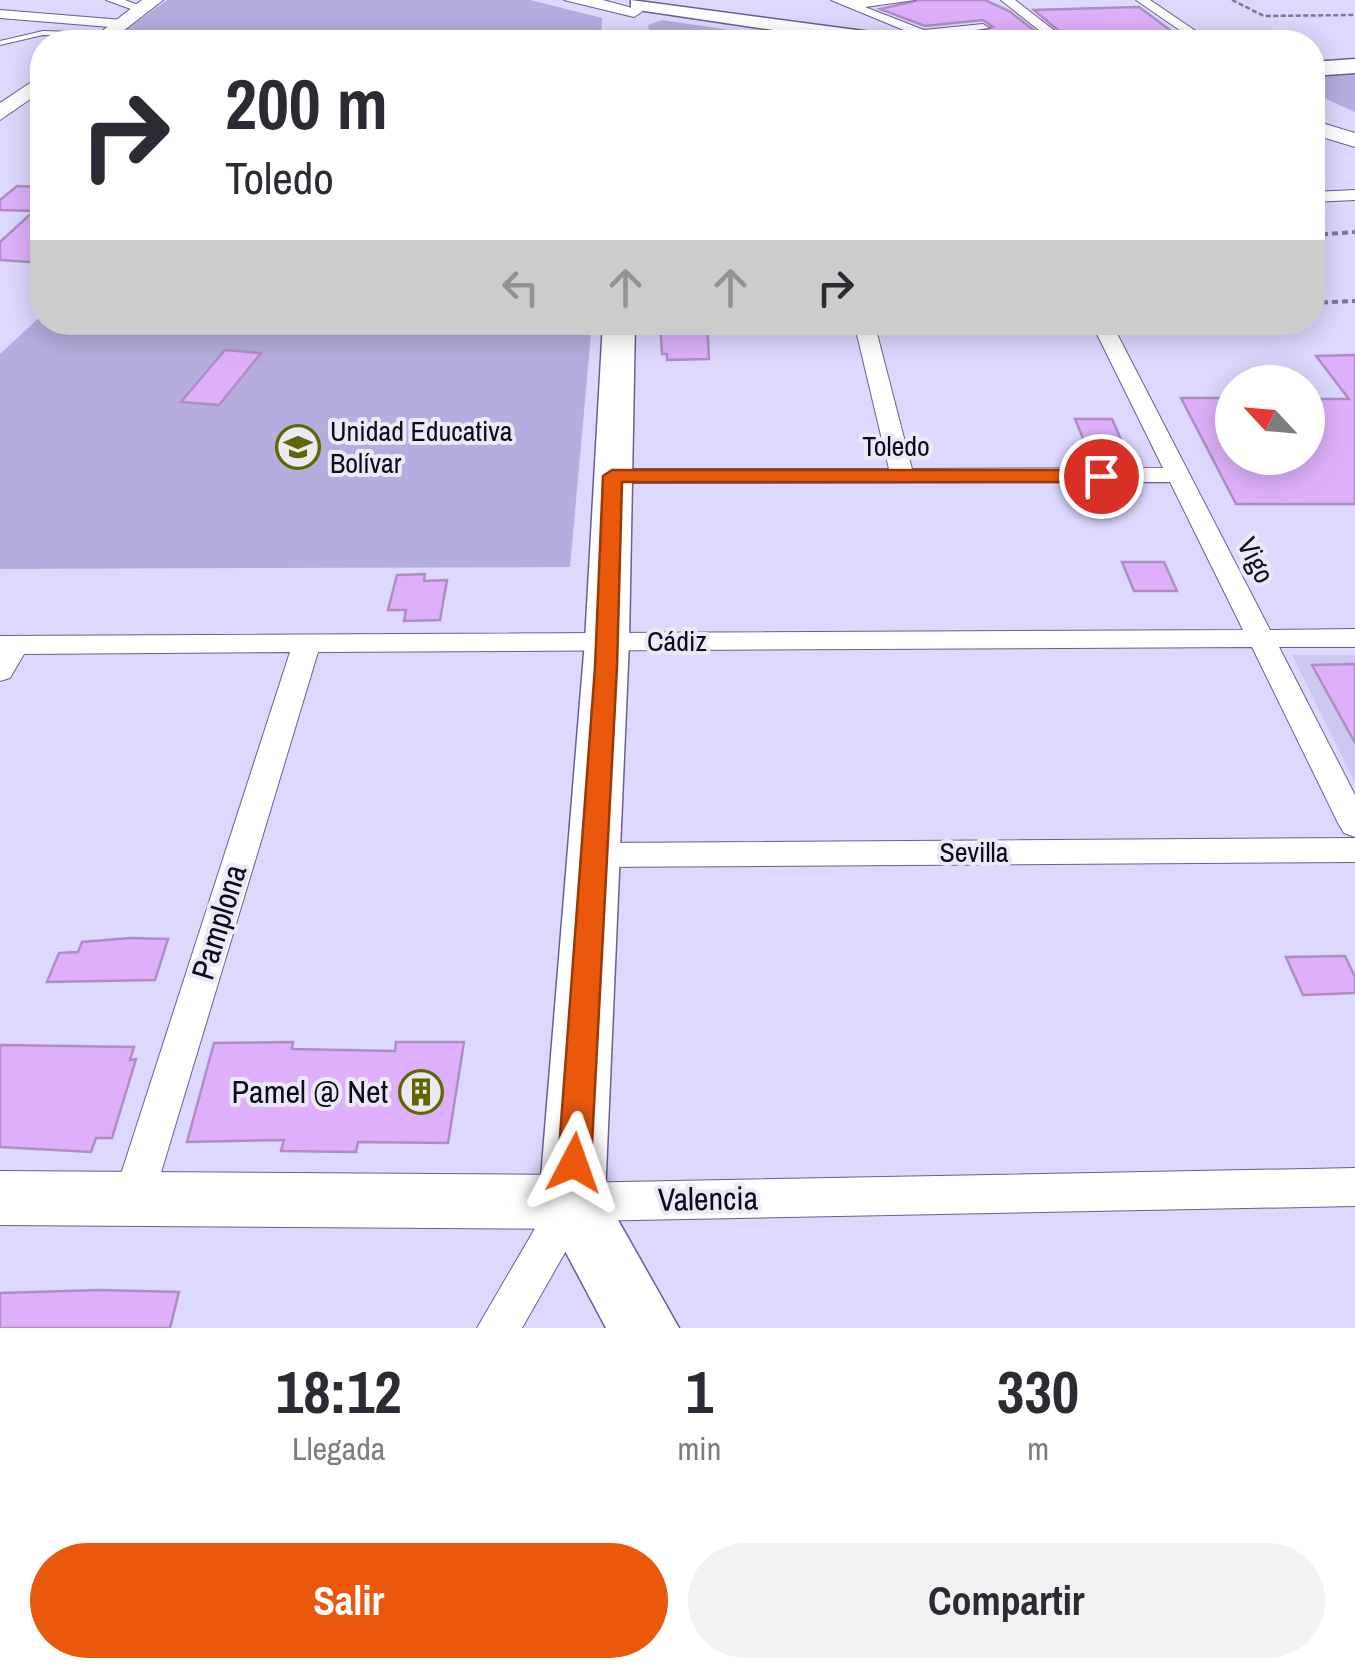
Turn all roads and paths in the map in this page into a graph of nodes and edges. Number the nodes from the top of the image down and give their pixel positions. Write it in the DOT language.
graph roads {
  1 [pos="112,0"];
  2 [pos="573,0"];
  3 [pos="909,0"];
  4 [pos="1007,0"];
  5 [pos="1142,0"];
  6 [pos="1232,0"];
  7 [pos="842,2"];
  8 [pos="148,4"];
  9 [pos="633,9"];
  10 [pos="0,14"];
  11 [pos="1355,15"];
  12 [pos="982,28"];
  13 [pos="87,30"];
  14 [pos="114,30"];
  15 [pos="766,30"];
  16 [pos="799,30"];
  17 [pos="904,30"];
  18 [pos="970,30"];
  19 [pos="1046,30"];
  20 [pos="1187,30"];
  21 [pos="30,36"];
  22 [pos="0,44"];
  23 [pos="1355,58"];
  24 [pos="1325,59"];
  25 [pos="1355,66"];
  26 [pos="1325,68"];
  27 [pos="30,91"];
  28 [pos="0,112"];
  29 [pos="1325,131"];
  30 [pos="1355,140"];
  31 [pos="1355,195"];
  32 [pos="1325,196"];
  33 [pos="1355,232"];
  34 [pos="1325,234"];
  35 [pos="1355,301"];
  36 [pos="1325,302"];
  37 [pos="619,335"];
  38 [pos="867,335"];
  39 [pos="1109,335"];
  40 [pos="612,476"];
  41 [pos="902,476"];
  42 [pos="1180,476"];
  43 [pos="1355,638"];
  44 [pos="1262,639"];
  45 [pos="607,641"];
  46 [pos="8,645"];
  47 [pos="306,646"];
  48 [pos="0,672"];
  49 [pos="1355,825"];
  50 [pos="1355,850"];
  51 [pos="594,855"];
  52 [pos="1355,1187"];
  53 [pos="0,1198"];
  54 [pos="133,1198"];
  55 [pos="572,1202"];
  56 [pos="498,1328"];
  57 [pos="644,1328"];
  1 -- 8 [label="street"];
  2 -- 9 [label="street"];
  3 -- 7 [label="street"];
  4 -- 19 [label="street"];
  5 -- 20 [label="street"];
  6 -- 11 [label="path"];
  7 -- 17 [label="street"];
  8 -- 14 [label="street"];
  9 -- 15 [label="main road"];
  9 -- 16 [label="main road"];
  10 -- 13 [label="street"];
  12 -- 18 [label="street"];
  21 -- 22 [label="lane"];
  23 -- 24 [label="main road"];
  25 -- 26 [label="main road"];
  27 -- 28 [label="street"];
  29 -- 30 [label="street"];
  31 -- 32 [label="street"];
  33 -- 34 [label="path"];
  35 -- 36 [label="path"];
  37 -- 40 [label="main road"];
  38 -- 41 [label="street"];
  39 -- 42 [label="street, Vigo"];
  40 -- 41 [label="street, Toledo"];
  40 -- 45 [label="main road"];
  41 -- 42 [label="street, Toledo"];
  42 -- 44 [label="street, Vigo"];
  43 -- 44 [label="street, Cádiz"];
  44 -- 45 [label="street, Cádiz"];
  44 -- 49 [label="street, Vigo"];
  45 -- 47 [label="street, Cádiz"];
  45 -- 51 [label="main road"];
  46 -- 47 [label="street, Cádiz"];
  46 -- 48 [label="street"];
  47 -- 54 [label="street, Pamplona"];
  50 -- 51 [label="street, Sevilla"];
  51 -- 55 [label="main road"];
  52 -- 55 [label="street, Valencia"];
  53 -- 54 [label="street, Valencia"];
  54 -- 55 [label="street, Valencia"];
  55 -- 56 [label="street"];
  55 -- 57 [label="main road"];
}
